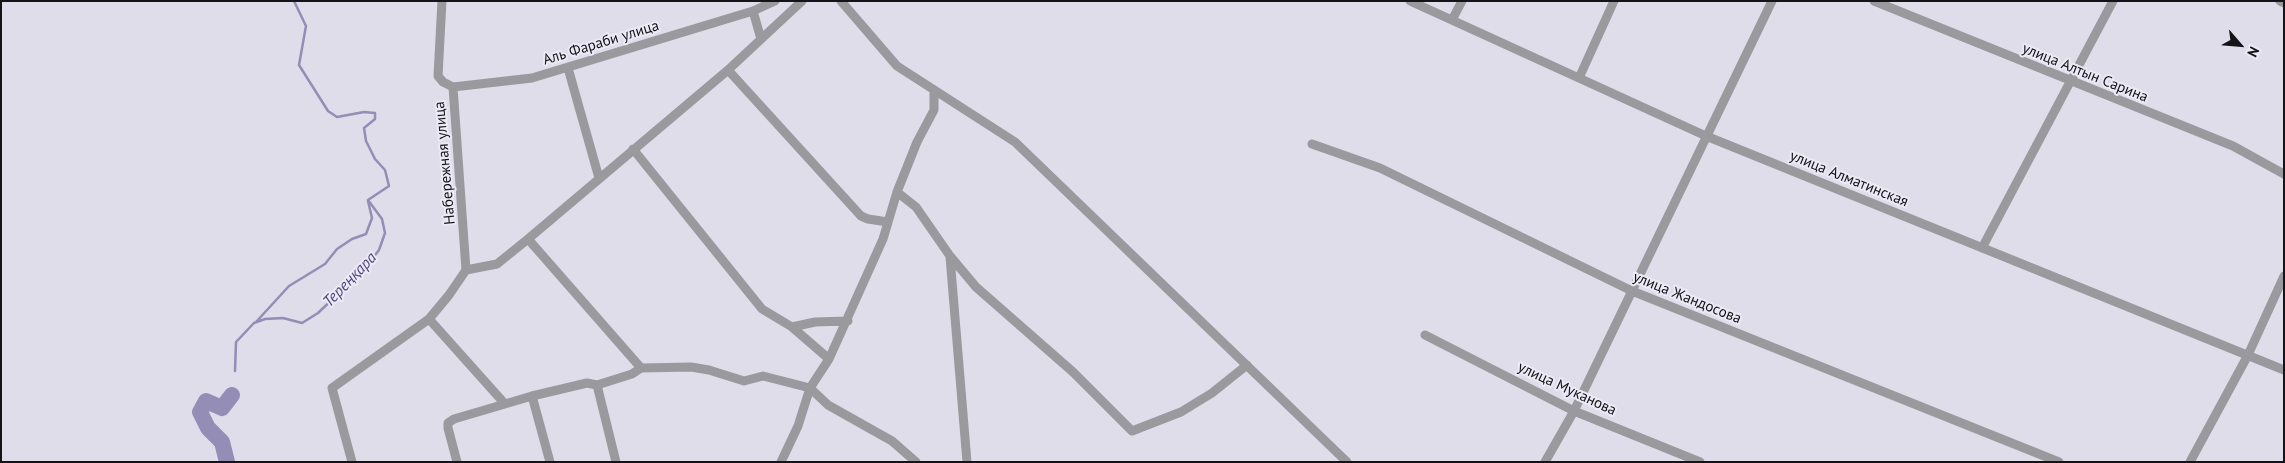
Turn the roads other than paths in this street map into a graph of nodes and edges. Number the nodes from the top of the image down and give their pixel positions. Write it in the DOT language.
graph roads {
  1 [pos="442,1"];
  2 [pos="775,1"];
  3 [pos="802,1"];
  4 [pos="841,1"];
  5 [pos="1410,1"];
  6 [pos="1462,1"];
  7 [pos="1614,1"];
  8 [pos="1772,1"];
  9 [pos="1874,1"];
  10 [pos="2114,1"];
  11 [pos="2280,1"];
  12 [pos="2284,3"];
  13 [pos="753,11"];
  14 [pos="1452,20"];
  15 [pos="761,39"];
  16 [pos="568,68"];
  17 [pos="728,70"];
  18 [pos="1579,78"];
  19 [pos="2071,82"];
  20 [pos="453,87"];
  21 [pos="934,91"];
  22 [pos="1706,136"];
  23 [pos="1312,144"];
  24 [pos="633,149"];
  25 [pos="2284,174"];
  26 [pos="599,178"];
  27 [pos="897,192"];
  28 [pos="888,222"];
  29 [pos="528,239"];
  30 [pos="1982,248"];
  31 [pos="950,256"];
  32 [pos="466,270"];
  33 [pos="2284,276"];
  34 [pos="1632,291"];
  35 [pos="429,319"];
  36 [pos="848,321"];
  37 [pos="792,327"];
  38 [pos="1425,335"];
  39 [pos="2248,355"];
  40 [pos="829,359"];
  41 [pos="1247,365"];
  42 [pos="641,368"];
  43 [pos="2284,370"];
  44 [pos="597,385"];
  45 [pos="810,388"];
  46 [pos="532,396"];
  47 [pos="505,404"];
  48 [pos="1574,410"];
  49 [pos="352,462"];
  50 [pos="457,462"];
  51 [pos="550,462"];
  52 [pos="616,462"];
  53 [pos="781,462"];
  54 [pos="916,462"];
  55 [pos="967,462"];
  56 [pos="1347,462"];
  57 [pos="1545,462"];
  58 [pos="1700,462"];
  59 [pos="2059,462"];
  60 [pos="2190,462"];
  1 -- 20 [label="street, Набережная улица"];
  2 -- 13 [label="street, Аль Фараби улица"];
  3 -- 15 [label="street"];
  4 -- 21 [label="street"];
  5 -- 14 [label="street, улица Алматинская"];
  6 -- 14 [label="street"];
  7 -- 18 [label="street"];
  8 -- 22 [label="street"];
  9 -- 19 [label="street, улица Алтын Сарина"];
  10 -- 19 [label="street"];
  11 -- 12 [label="street"];
  13 -- 15 [label="street"];
  13 -- 16 [label="street, Аль Фараби улица"];
  14 -- 18 [label="street, улица Алматинская"];
  15 -- 17 [label="street"];
  16 -- 20 [label="street, Аль Фараби улица"];
  16 -- 26 [label="street"];
  17 -- 24 [label="street"];
  17 -- 28 [label="street"];
  18 -- 22 [label="street, улица Алматинская"];
  19 -- 25 [label="street, улица Алтын Сарина"];
  19 -- 30 [label="street"];
  20 -- 32 [label="street, Набережная улица"];
  21 -- 27 [label="street"];
  21 -- 41 [label="street"];
  22 -- 30 [label="street, улица Алматинская"];
  22 -- 34 [label="street"];
  23 -- 34 [label="street, улица Жандосова"];
  24 -- 26 [label="street"];
  24 -- 37 [label="street"];
  26 -- 29 [label="street"];
  27 -- 28 [label="street"];
  27 -- 31 [label="street"];
  28 -- 36 [label="street"];
  29 -- 32 [label="street"];
  29 -- 42 [label="street"];
  30 -- 39 [label="street, улица Алматинская"];
  31 -- 41 [label="street"];
  31 -- 55 [label="street"];
  32 -- 35 [label="street"];
  33 -- 39 [label="street"];
  34 -- 48 [label="street"];
  34 -- 59 [label="street, улица Жандосова"];
  35 -- 47 [label="street"];
  35 -- 49 [label="street"];
  36 -- 37 [label="street"];
  36 -- 40 [label="street"];
  37 -- 40 [label="street"];
  38 -- 48 [label="street, улица Муканова"];
  39 -- 43 [label="street, улица Алматинская"];
  39 -- 60 [label="street"];
  40 -- 45 [label="street"];
  41 -- 56 [label="street"];
  42 -- 44 [label="street"];
  42 -- 45 [label="street"];
  44 -- 46 [label="street"];
  44 -- 52 [label="street"];
  45 -- 53 [label="street"];
  45 -- 54 [label="street"];
  46 -- 47 [label="street"];
  46 -- 51 [label="street"];
  47 -- 50 [label="street"];
  48 -- 57 [label="street"];
  48 -- 58 [label="street, улица Муканова"];
}
